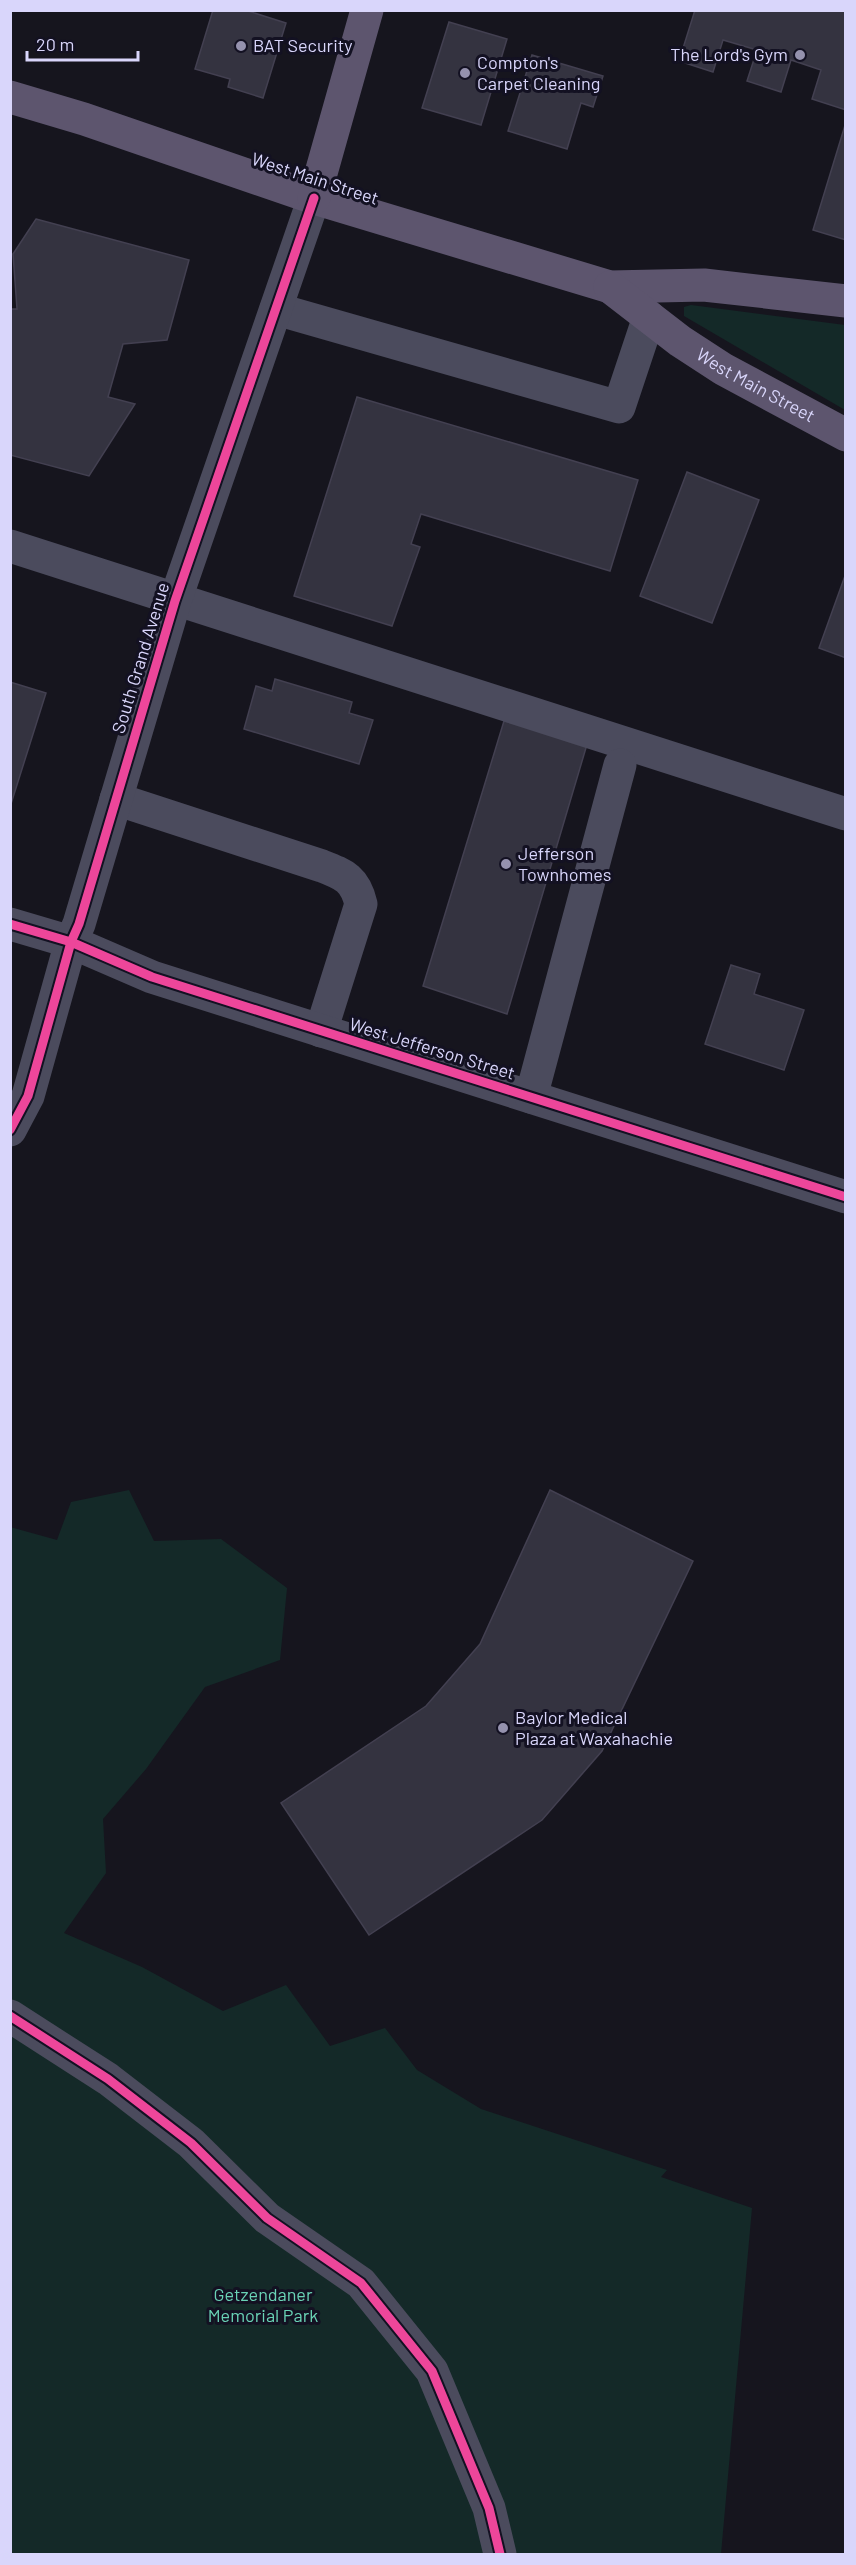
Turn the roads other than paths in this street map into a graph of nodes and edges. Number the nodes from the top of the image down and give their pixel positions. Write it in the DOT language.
graph roads {
  1 [pos="367,10"];
  2 [pos="10,97"];
  3 [pos="314,198"];
  4 [pos="610,287"];
  5 [pos="846,301"];
  6 [pos="276,309"];
  7 [pos="649,317"];
  8 [pos="846,435"];
  9 [pos="10,546"];
  10 [pos="175,601"];
  11 [pos="620,765"];
  12 [pos="116,799"];
  13 [pos="846,814"];
  14 [pos="10,924"];
  15 [pos="71,942"];
  16 [pos="321,1031"];
  17 [pos="531,1097"];
  18 [pos="10,1130"];
  19 [pos="846,1197"];
  20 [pos="10,2016"];
  21 [pos="500,2554"];
  1 -- 3 [label="main road"];
  2 -- 3 [label="main road, West Main Street"];
  3 -- 4 [label="main road, West Main Street"];
  3 -- 6 [label="street, South Grand Avenue"];
  4 -- 5 [label="main road, West Main Street"];
  4 -- 7 [label="main road, West Main Street"];
  6 -- 7 [label="street"];
  6 -- 10 [label="street, South Grand Avenue"];
  7 -- 8 [label="main road, West Main Street"];
  9 -- 10 [label="street"];
  10 -- 12 [label="street, South Grand Avenue"];
  10 -- 13 [label="street"];
  11 -- 17 [label="street"];
  12 -- 15 [label="street, South Grand Avenue"];
  12 -- 16 [label="street"];
  14 -- 15 [label="street, West Jefferson Street"];
  15 -- 16 [label="street, West Jefferson Street"];
  15 -- 18 [label="street, South Grand Avenue"];
  16 -- 17 [label="street, West Jefferson Street"];
  17 -- 19 [label="street, West Jefferson Street"];
  20 -- 21 [label="street"];
}
